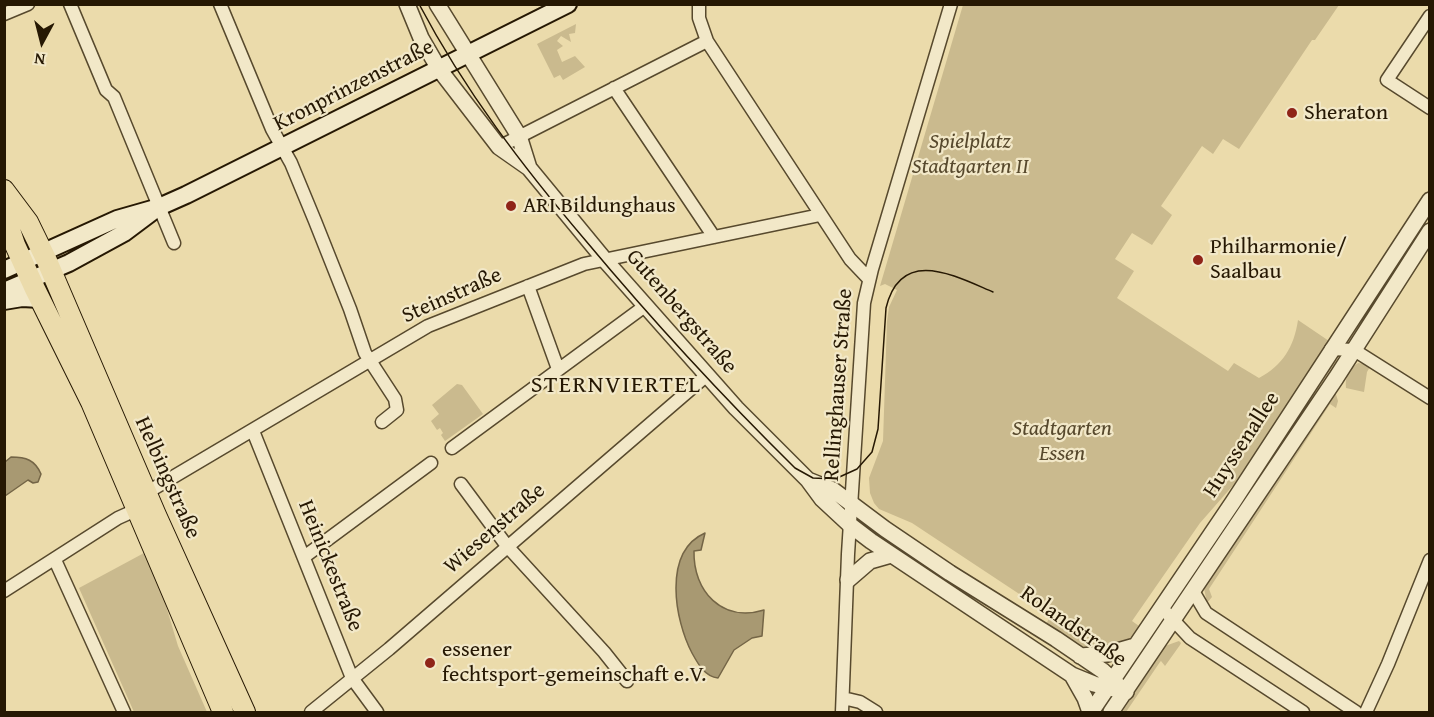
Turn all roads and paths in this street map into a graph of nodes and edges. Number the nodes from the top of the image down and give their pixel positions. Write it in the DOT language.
graph roads {
  1 [pos="28,4"];
  2 [pos="70,4"];
  3 [pos="220,4"];
  4 [pos="407,4"];
  5 [pos="437,4"];
  6 [pos="567,4"];
  7 [pos="699,4"];
  8 [pos="951,4"];
  9 [pos="4,15"];
  10 [pos="1430,16"];
  11 [pos="707,41"];
  12 [pos="468,54"];
  13 [pos="438,69"];
  14 [pos="614,88"];
  15 [pos="1430,108"];
  16 [pos="519,136"];
  17 [pos="282,147"];
  18 [pos="498,147"];
  19 [pos="528,168"];
  20 [pos="4,191"];
  21 [pos="1430,200"];
  22 [pos="159,207"];
  23 [pos="820,215"];
  24 [pos="1430,231"];
  25 [pos="714,237"];
  26 [pos="174,243"];
  27 [pos="604,259"];
  28 [pos="47,262"];
  29 [pos="21,270"];
  30 [pos="869,279"];
  31 [pos="528,286"];
  32 [pos="4,291"];
  33 [pos="39,299"];
  34 [pos="4,301"];
  35 [pos="645,306"];
  36 [pos="1331,349"];
  37 [pos="1354,350"];
  38 [pos="369,361"];
  39 [pos="558,369"];
  40 [pos="706,375"];
  41 [pos="1430,398"];
  42 [pos="382,422"];
  43 [pos="253,431"];
  44 [pos="452,448"];
  45 [pos="431,463"];
  46 [pos="808,480"];
  47 [pos="461,484"];
  48 [pos="140,500"];
  49 [pos="851,504"];
  50 [pos="850,525"];
  51 [pos="507,546"];
  52 [pos="891,555"];
  53 [pos="304,557"];
  54 [pos="55,560"];
  55 [pos="1430,560"];
  56 [pos="848,580"];
  57 [pos="4,591"];
  58 [pos="1193,591"];
  59 [pos="1162,608"];
  60 [pos="1174,621"];
  61 [pos="1056,639"];
  62 [pos="1135,646"];
  63 [pos="1037,651"];
  64 [pos="1080,656"];
  65 [pos="1072,675"];
  66 [pos="352,678"];
  67 [pos="627,681"];
  68 [pos="1109,684"];
  69 [pos="1126,692"];
  70 [pos="843,698"];
  71 [pos="124,712"];
  72 [pos="223,712"];
  73 [pos="245,712"];
  74 [pos="311,712"];
  75 [pos="377,712"];
  76 [pos="842,712"];
  77 [pos="876,712"];
  78 [pos="1091,712"];
  79 [pos="1111,712"];
  80 [pos="1303,712"];
  81 [pos="1356,712"];
  82 [pos="1366,712"];
  1 -- 9 [label="street"];
  2 -- 22 [label="street"];
  3 -- 17 [label="street"];
  4 -- 13 [label="street, Gutenbergstraße"];
  5 -- 12 [label="street, Gutenbergstraße"];
  6 -- 12 [label="main road, Kronprinzenstraße"];
  7 -- 11 [label="street, Rellinghauser Straße"];
  8 -- 30 [label="street"];
  10 -- 15 [label="street"];
  11 -- 14 [label="street"];
  11 -- 23 [label="street, Rellinghauser Straße"];
  12 -- 13 [label="main road, Kronprinzenstraße"];
  12 -- 16 [label="street, Gutenbergstraße"];
  13 -- 17 [label="main road, Kronprinzenstraße"];
  13 -- 18 [label="street, Gutenbergstraße"];
  14 -- 16 [label="street"];
  14 -- 25 [label="street"];
  16 -- 18 [label="street"];
  16 -- 19 [label="street, Gutenbergstraße"];
  17 -- 22 [label="main road, Kronprinzenstraße"];
  17 -- 38 [label="street"];
  18 -- 19 [label="street, Gutenbergstraße"];
  19 -- 27 [label="street, Gutenbergstraße"];
  20 -- 28 [label="main road, Helbingstraße"];
  20 -- 29 [label="main road, Helbingstraße"];
  21 -- 36 [label="street, Huyssenallee"];
  22 -- 26 [label="street"];
  22 -- 28 [label="main road, Kronprinzenstraße"];
  23 -- 25 [label="street, Steinstraße"];
  23 -- 30 [label="street, Rellinghauser Straße"];
  24 -- 37 [label="street, Huyssenallee"];
  25 -- 27 [label="street, Steinstraße"];
  27 -- 31 [label="street, Steinstraße"];
  27 -- 35 [label="street, Gutenbergstraße"];
  28 -- 29 [label="main road, Kronprinzenstraße"];
  28 -- 48 [label="main road, Helbingstraße"];
  29 -- 32 [label="main road, Kronprinzenstraße"];
  29 -- 33 [label="main road, Helbingstraße"];
  30 -- 49 [label="street, Rellinghauser Straße"];
  31 -- 38 [label="street, Steinstraße"];
  31 -- 39 [label="street"];
  33 -- 34 [label="main road"];
  33 -- 48 [label="main road, Helbingstraße"];
  35 -- 39 [label="street"];
  35 -- 40 [label="street, Gutenbergstraße"];
  36 -- 37 [label="street"];
  36 -- 59 [label="street, Huyssenallee"];
  37 -- 41 [label="street"];
  37 -- 58 [label="street, Huyssenallee"];
  38 -- 42 [label="street"];
  38 -- 43 [label="street, Steinstraße"];
  39 -- 44 [label="street"];
  40 -- 46 [label="street, Gutenbergstraße"];
  40 -- 51 [label="street, Wiesenstraße"];
  43 -- 48 [label="street, Steinstraße"];
  43 -- 53 [label="street, Heinickestraße"];
  45 -- 53 [label="street"];
  46 -- 49 [label="street, Rolandstraße"];
  46 -- 50 [label="street, Rolandstraße"];
  47 -- 51 [label="street"];
  48 -- 54 [label="street, Steinstraße"];
  48 -- 72 [label="main road, Helbingstraße"];
  48 -- 73 [label="main road, Helbingstraße"];
  49 -- 50 [label="street, Rellinghauser Straße"];
  49 -- 61 [label="street, Rolandstraße"];
  50 -- 52 [label="street, Rolandstraße"];
  50 -- 56 [label="street, Rellinghauser Straße"];
  51 -- 66 [label="street, Wiesenstraße"];
  51 -- 67 [label="street"];
  52 -- 56 [label="street"];
  52 -- 63 [label="street, Rolandstraße"];
  53 -- 66 [label="street, Heinickestraße"];
  54 -- 57 [label="street, Steinstraße"];
  54 -- 71 [label="street"];
  55 -- 82 [label="street"];
  56 -- 70 [label="street, Rellinghauser Straße"];
  58 -- 60 [label="street, Huyssenallee"];
  58 -- 81 [label="street"];
  59 -- 60 [label="street"];
  59 -- 62 [label="street, Huyssenallee"];
  60 -- 69 [label="street, Huyssenallee"];
  60 -- 80 [label="street"];
  61 -- 63 [label="street"];
  61 -- 64 [label="street, Rolandstraße"];
  62 -- 64 [label="street"];
  62 -- 68 [label="street, Huyssenallee"];
  63 -- 65 [label="street, Rolandstraße"];
  64 -- 68 [label="street, Rolandstraße"];
  65 -- 68 [label="street, Rolandstraße"];
  65 -- 78 [label="street"];
  66 -- 74 [label="street, Wiesenstraße"];
  66 -- 75 [label="street, Heinickestraße"];
  68 -- 69 [label="street, Rolandstraße"];
  68 -- 78 [label="street, Huyssenallee"];
  69 -- 79 [label="street, Huyssenallee"];
  70 -- 76 [label="street, Rellinghauser Straße"];
  70 -- 77 [label="street"];
}
